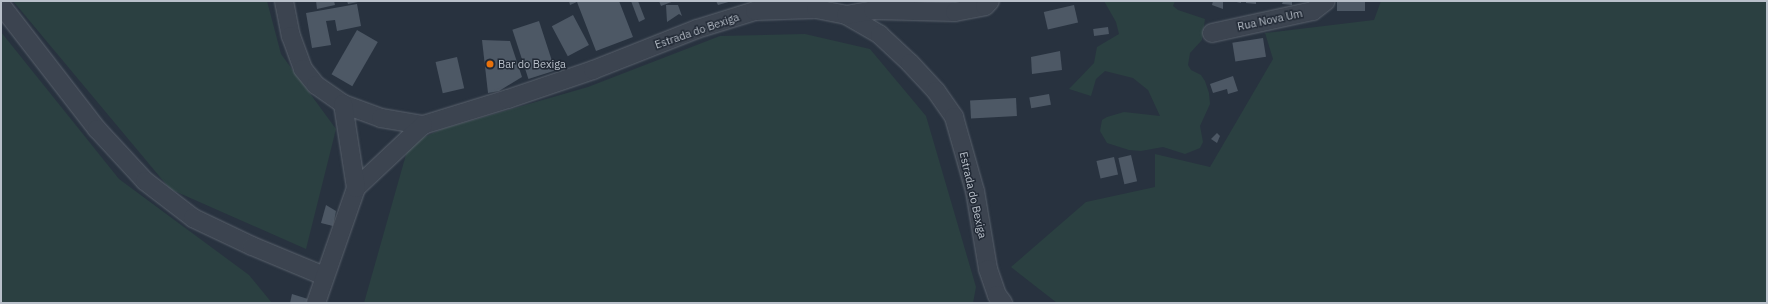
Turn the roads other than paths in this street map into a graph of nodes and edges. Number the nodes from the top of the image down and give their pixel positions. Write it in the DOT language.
graph roads {
  1 [pos="284,1"];
  2 [pos="990,1"];
  3 [pos="1326,1"];
  4 [pos="1,5"];
  5 [pos="846,15"];
  6 [pos="1212,33"];
  7 [pos="343,104"];
  8 [pos="422,124"];
  9 [pos="356,188"];
  10 [pos="324,276"];
  11 [pos="316,303"];
  12 [pos="1003,303"];
  1 -- 7 [label="street, Estrada do Bexiga"];
  2 -- 5 [label="street"];
  3 -- 6 [label="street, Rua Nova Um"];
  4 -- 10 [label="street"];
  5 -- 8 [label="street, Estrada do Bexiga"];
  5 -- 12 [label="street, Estrada do Bexiga"];
  7 -- 8 [label="street, Estrada do Bexiga"];
  7 -- 9 [label="street"];
  8 -- 9 [label="street"];
  9 -- 10 [label="street"];
  10 -- 11 [label="street"];
}
